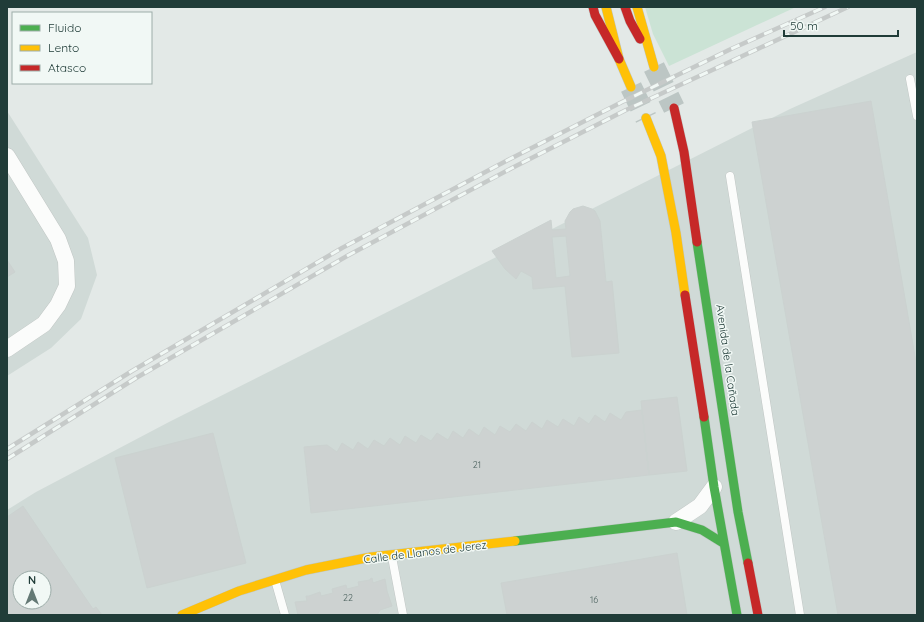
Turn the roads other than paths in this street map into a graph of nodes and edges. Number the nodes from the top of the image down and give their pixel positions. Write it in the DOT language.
graph roads {
  1 [pos="593,7"];
  2 [pos="606,7"];
  3 [pos="625,7"];
  4 [pos="637,7"];
  5 [pos="619,59"];
  6 [pos="910,79"];
  7 [pos="631,87"];
  8 [pos="674,108"];
  9 [pos="917,116"];
  10 [pos="646,118"];
  11 [pos="7,156"];
  12 [pos="730,176"];
  13 [pos="7,349"];
  14 [pos="714,487"];
  15 [pos="676,522"];
  16 [pos="723,543"];
  17 [pos="392,555"];
  18 [pos="275,580"];
  19 [pos="182,615"];
  20 [pos="285,615"];
  21 [pos="403,615"];
  22 [pos="737,615"];
  23 [pos="758,615"];
  24 [pos="800,615"];
  1 -- 5 [label="main road"];
  2 -- 5 [label="main road"];
  3 -- 4 [label="main road"];
  5 -- 7 [label="main road"];
  6 -- 9 [label="lane"];
  8 -- 23 [label="main road, Avenida de la Cañada"];
  10 -- 14 [label="main road"];
  11 -- 13 [label="street"];
  12 -- 24 [label="lane"];
  14 -- 15 [label="street, Calle de Llanos de Jerez"];
  14 -- 16 [label="main road"];
  15 -- 16 [label="main road, Calle de Llanos de Jerez"];
  15 -- 17 [label="main road, Calle de Llanos de Jerez"];
  16 -- 22 [label="main road"];
  17 -- 18 [label="main road, Calle de Llanos de Jerez"];
  17 -- 21 [label="lane"];
  18 -- 19 [label="main road, Calle de Llanos de Jerez"];
  18 -- 20 [label="lane"];
}
